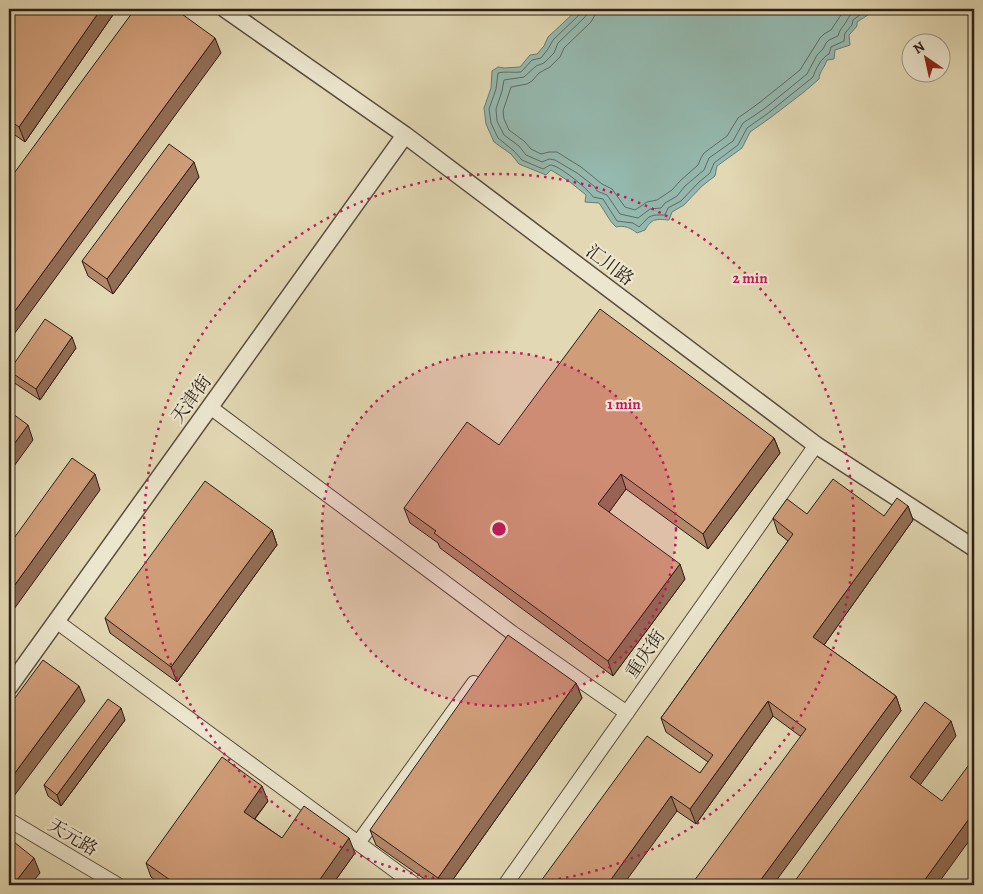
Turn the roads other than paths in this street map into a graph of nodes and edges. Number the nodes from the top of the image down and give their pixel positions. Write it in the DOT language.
graph roads {
  1 [pos="224,9"];
  2 [pos="406,136"];
  3 [pos="210,407"];
  4 [pos="816,445"];
  5 [pos="974,548"];
  6 [pos="56,622"];
  7 [pos="483,671"];
  8 [pos="9,686"];
  9 [pos="627,712"];
  10 [pos="9,820"];
  11 [pos="358,843"];
  12 [pos="118,885"];
  13 [pos="416,885"];
  14 [pos="505,885"];
  1 -- 2 [label="street, 汇川路"];
  2 -- 3 [label="street, 天津街"];
  2 -- 4 [label="street, 汇川路"];
  3 -- 6 [label="street, 天津街"];
  3 -- 9 [label="street"];
  4 -- 5 [label="street, 汇川路"];
  4 -- 9 [label="street, 重庆街"];
  6 -- 8 [label="street, 天津街"];
  6 -- 11 [label="street"];
  7 -- 11 [label="street"];
  9 -- 14 [label="street, 重庆街"];
  10 -- 12 [label="street, 天元路"];
  11 -- 13 [label="street"];
}
